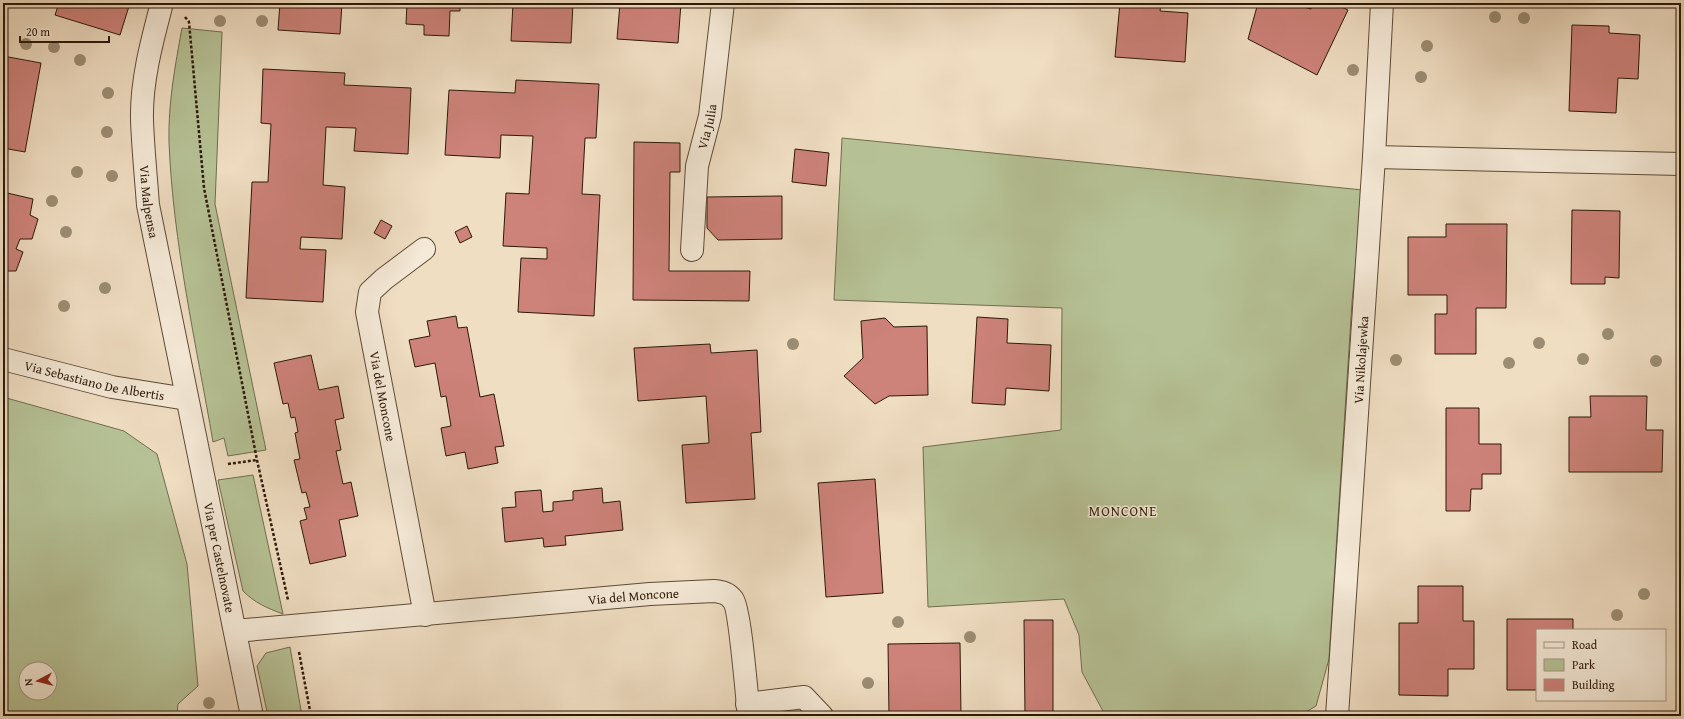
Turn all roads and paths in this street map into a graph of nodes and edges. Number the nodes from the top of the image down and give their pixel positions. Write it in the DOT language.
graph roads {
  1 [pos="162,3"];
  2 [pos="724,3"];
  3 [pos="1382,3"];
  4 [pos="185,16"];
  5 [pos="1374,157"];
  6 [pos="1681,164"];
  7 [pos="424,249"];
  8 [pos="692,250"];
  9 [pos="3,359"];
  10 [pos="187,399"];
  11 [pos="425,615"];
  12 [pos="294,626"];
  13 [pos="235,630"];
  14 [pos="748,710"];
  15 [pos="252,716"];
  16 [pos="311,716"];
  17 [pos="822,716"];
  18 [pos="1337,716"];
  1 -- 10 [label="street, Via Malpensa"];
  2 -- 8 [label="street, Via Julia"];
  3 -- 5 [label="street, Via Nikolajewka"];
  4 -- 12 [label="path"];
  5 -- 6 [label="street"];
  5 -- 18 [label="street, Via Nikolajewka"];
  7 -- 11 [label="street, Via del Moncone"];
  9 -- 10 [label="street, Via Sebastiano De Albertis"];
  10 -- 13 [label="street, Via per Castelnovate"];
  11 -- 12 [label="street, Via del Moncone"];
  11 -- 14 [label="street, Via del Moncone"];
  12 -- 13 [label="street, Via del Moncone"];
  12 -- 16 [label="path"];
  13 -- 15 [label="street, Via per Castelnovate"];
  14 -- 17 [label="street, Via del Moncone"];
}
